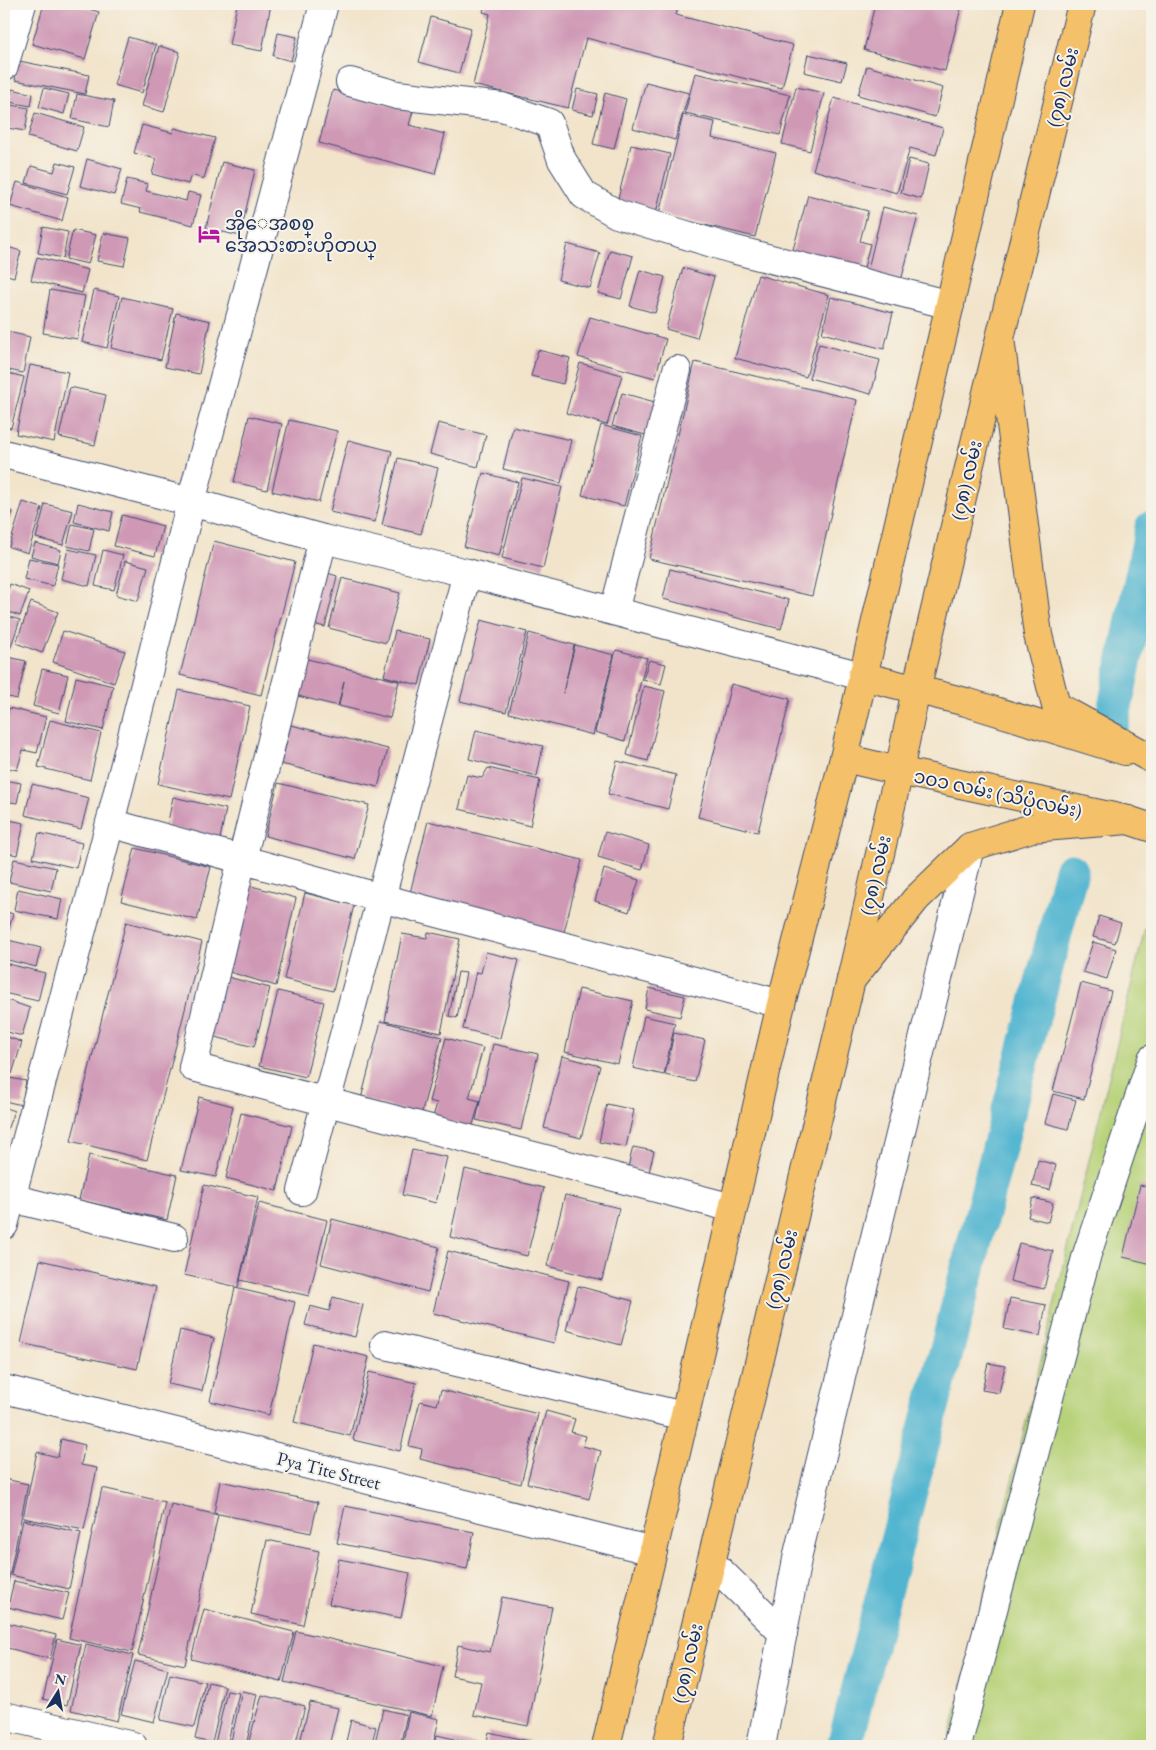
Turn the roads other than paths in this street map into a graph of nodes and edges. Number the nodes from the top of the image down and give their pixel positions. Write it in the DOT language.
graph roads {
  1 [pos="22,4"];
  2 [pos="324,4"];
  3 [pos="1020,4"];
  4 [pos="1082,4"];
  5 [pos="4,66"];
  6 [pos="350,82"];
  7 [pos="950,305"];
  8 [pos="1000,338"];
  9 [pos="677,370"];
  10 [pos="4,454"];
  11 [pos="191,502"];
  12 [pos="323,539"];
  13 [pos="467,574"];
  14 [pos="614,612"];
  15 [pos="862,676"];
  16 [pos="916,690"];
  17 [pos="844,758"];
  18 [pos="1152,760"];
  19 [pos="899,772"];
  20 [pos="110,823"];
  21 [pos="1140,824"];
  22 [pos="970,847"];
  23 [pos="242,859"];
  24 [pos="382,898"];
  25 [pos="851,980"];
  26 [pos="781,1004"];
  27 [pos="1152,1059"];
  28 [pos="326,1101"];
  29 [pos="302,1191"];
  30 [pos="11,1198"];
  31 [pos="733,1208"];
  32 [pos="4,1226"];
  33 [pos="174,1238"];
  34 [pos="385,1345"];
  35 [pos="4,1389"];
  36 [pos="684,1416"];
  37 [pos="653,1551"];
  38 [pos="711,1562"];
  39 [pos="783,1633"];
  40 [pos="4,1716"];
  41 [pos="133,1746"];
  42 [pos="606,1746"];
  43 [pos="667,1746"];
  44 [pos="761,1746"];
  45 [pos="957,1746"];
  1 -- 5 [label="street"];
  2 -- 11 [label="street"];
  3 -- 7 [label="main road"];
  4 -- 8 [label="main road, (၇၈) လမ်း"];
  6 -- 7 [label="street"];
  7 -- 15 [label="main road"];
  8 -- 16 [label="main road, (၇၈) လမ်း"];
  8 -- 18 [label="main road"];
  9 -- 14 [label="street"];
  10 -- 11 [label="street"];
  11 -- 12 [label="street"];
  11 -- 20 [label="street"];
  12 -- 13 [label="street"];
  12 -- 23 [label="street"];
  13 -- 14 [label="street"];
  13 -- 24 [label="street"];
  14 -- 15 [label="street"];
  15 -- 16 [label="main road"];
  15 -- 17 [label="main road"];
  16 -- 18 [label="main road"];
  16 -- 19 [label="main road, (၇၈) လမ်း"];
  17 -- 19 [label="main road, ၁၀၁ လမ်း (သိပ္ပံလမ်း)"];
  17 -- 26 [label="main road"];
  19 -- 21 [label="main road, ၁၀၁ လမ်း (သိပ္ပံလမ်း)"];
  19 -- 25 [label="main road, (၇၈) လမ်း"];
  20 -- 23 [label="street"];
  20 -- 30 [label="street"];
  21 -- 22 [label="main road"];
  22 -- 25 [label="main road"];
  22 -- 39 [label="street"];
  23 -- 24 [label="street"];
  23 -- 28 [label="street"];
  24 -- 26 [label="street"];
  24 -- 28 [label="street"];
  25 -- 38 [label="main road, (၇၈) လမ်း"];
  26 -- 31 [label="main road"];
  27 -- 45 [label="street"];
  28 -- 29 [label="street"];
  28 -- 31 [label="street"];
  30 -- 32 [label="street"];
  30 -- 33 [label="street"];
  31 -- 36 [label="main road"];
  34 -- 36 [label="street"];
  35 -- 37 [label="street, Pya Tite Street"];
  36 -- 37 [label="main road"];
  37 -- 42 [label="main road"];
  38 -- 39 [label="street"];
  38 -- 43 [label="main road, (၇၈) လမ်း"];
  39 -- 44 [label="street"];
  40 -- 41 [label="street"];
}
